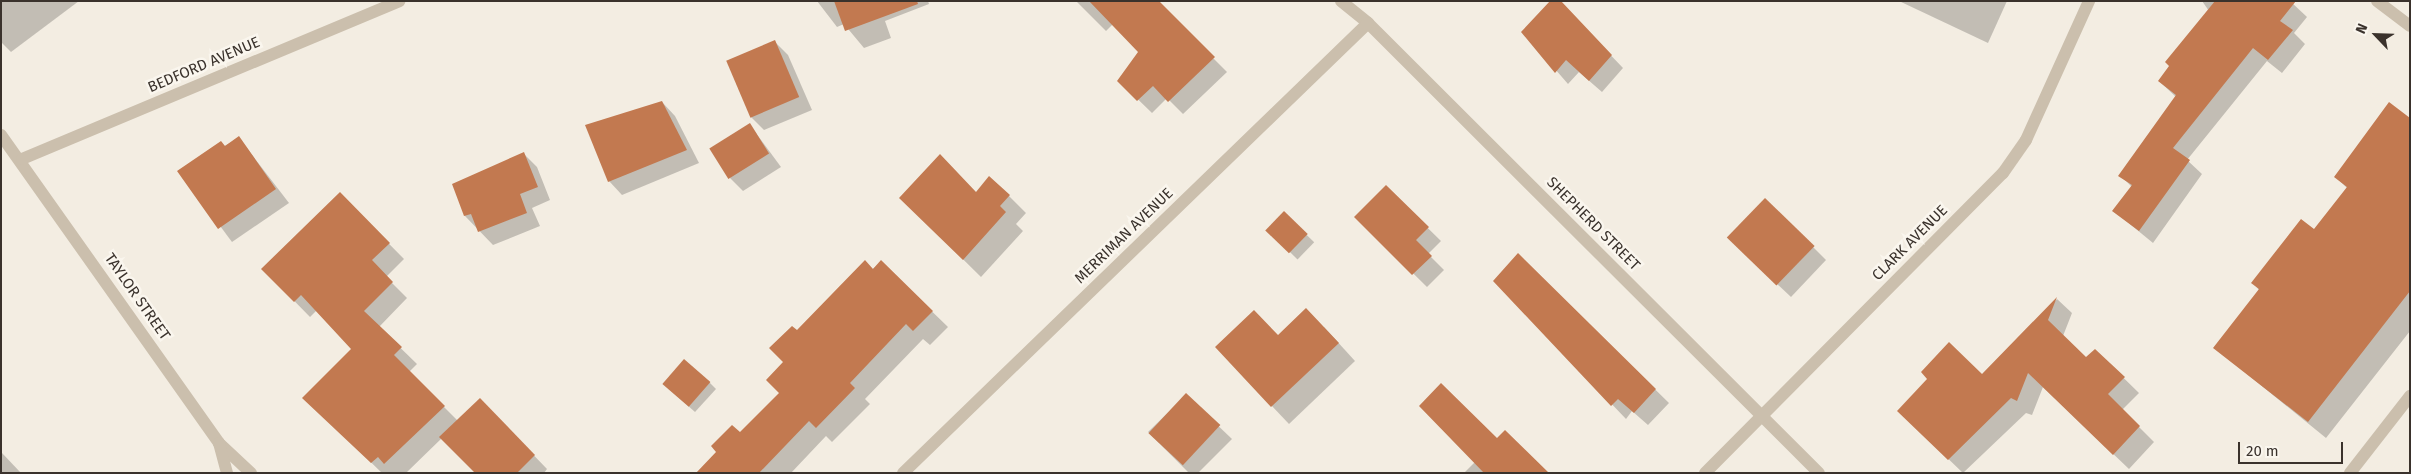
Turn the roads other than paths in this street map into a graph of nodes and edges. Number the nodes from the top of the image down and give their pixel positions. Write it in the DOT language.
graph roads {
  1 [pos="399,1"];
  2 [pos="1341,1"];
  3 [pos="2089,1"];
  4 [pos="2377,1"];
  5 [pos="1368,23"];
  6 [pos="2410,26"];
  7 [pos="1,136"];
  8 [pos="22,159"];
  9 [pos="2410,396"];
  10 [pos="1762,416"];
  11 [pos="219,443"];
  12 [pos="227,473"];
  13 [pos="251,473"];
  14 [pos="903,473"];
  15 [pos="1705,473"];
  16 [pos="1820,473"];
  17 [pos="2350,473"];
  1 -- 8 [label="street, BEDFORD AVENUE"];
  2 -- 5 [label="street, SHEPHERD STREET"];
  3 -- 10 [label="street, CLARK AVENUE"];
  4 -- 6 [label="street"];
  5 -- 10 [label="street, SHEPHERD STREET"];
  5 -- 14 [label="street, MERRIMAN AVENUE"];
  7 -- 8 [label="street, TAYLOR STREET"];
  8 -- 11 [label="street, TAYLOR STREET"];
  9 -- 17 [label="street"];
  10 -- 15 [label="street, CLARK AVENUE"];
  10 -- 16 [label="street, SHEPHERD STREET"];
  11 -- 12 [label="street"];
  11 -- 13 [label="street, TAYLOR STREET"];
}
